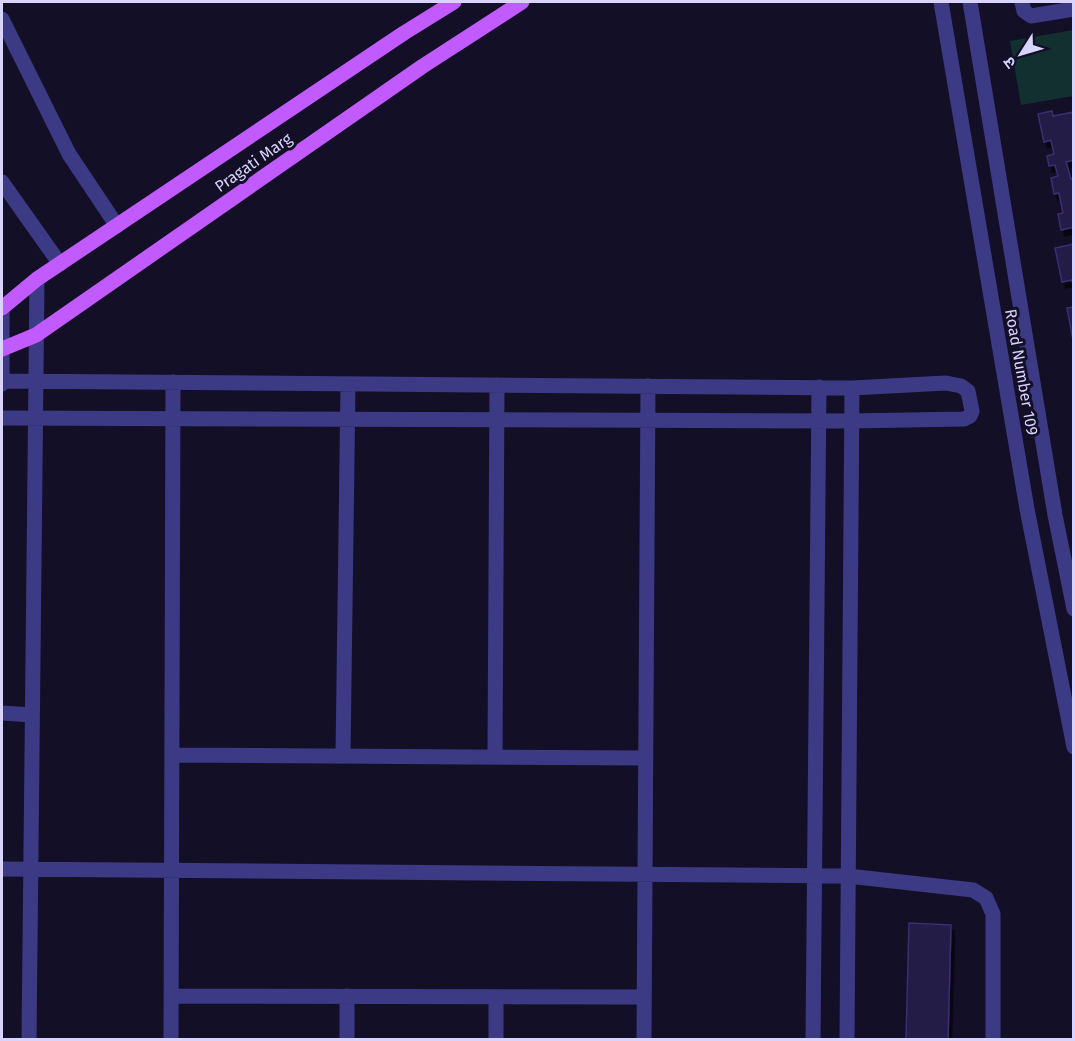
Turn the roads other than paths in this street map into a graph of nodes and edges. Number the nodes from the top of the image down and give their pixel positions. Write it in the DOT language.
graph roads {
  1 [pos="454,2"];
  2 [pos="522,2"];
  3 [pos="941,2"];
  4 [pos="970,2"];
  5 [pos="1022,2"];
  6 [pos="1074,9"];
  7 [pos="2,19"];
  8 [pos="2,182"];
  9 [pos="117,226"];
  10 [pos="60,264"];
  11 [pos="37,279"];
  12 [pos="2,308"];
  13 [pos="36,335"];
  14 [pos="2,349"];
  15 [pos="36,381"];
  16 [pos="2,382"];
  17 [pos="173,382"];
  18 [pos="348,384"];
  19 [pos="497,385"];
  20 [pos="648,386"];
  21 [pos="819,387"];
  22 [pos="852,388"];
  23 [pos="2,418"];
  24 [pos="36,418"];
  25 [pos="173,419"];
  26 [pos="347,420"];
  27 [pos="497,420"];
  28 [pos="648,421"];
  29 [pos="819,421"];
  30 [pos="851,421"];
  31 [pos="1071,580"];
  32 [pos="1042,585"];
  33 [pos="1074,609"];
  34 [pos="2,713"];
  35 [pos="33,715"];
  36 [pos="1074,747"];
  37 [pos="172,755"];
  38 [pos="343,756"];
  39 [pos="495,757"];
  40 [pos="646,758"];
  41 [pos="2,869"];
  42 [pos="31,869"];
  43 [pos="171,870"];
  44 [pos="645,874"];
  45 [pos="815,876"];
  46 [pos="848,876"];
  47 [pos="171,996"];
  48 [pos="347,996"];
  49 [pos="496,997"];
  50 [pos="644,997"];
  51 [pos="29,1040"];
  52 [pos="171,1040"];
  53 [pos="347,1040"];
  54 [pos="496,1040"];
  55 [pos="644,1040"];
  56 [pos="813,1040"];
  57 [pos="847,1040"];
  58 [pos="993,1040"];
  1 -- 9 [label="main road, Pragati Marg"];
  2 -- 13 [label="main road, Pragati Marg"];
  3 -- 32 [label="street, Road Number 109"];
  4 -- 31 [label="street, Road Number 109"];
  5 -- 6 [label="street"];
  7 -- 9 [label="street"];
  8 -- 10 [label="street"];
  9 -- 10 [label="main road, Pragati Marg"];
  10 -- 11 [label="main road, Pragati Marg"];
  11 -- 12 [label="main road, Pragati Marg"];
  11 -- 13 [label="street"];
  12 -- 14 [label="street"];
  13 -- 14 [label="main road, Pragati Marg"];
  13 -- 15 [label="street"];
  14 -- 16 [label="street"];
  15 -- 16 [label="street"];
  15 -- 17 [label="street"];
  15 -- 24 [label="street"];
  17 -- 18 [label="street"];
  17 -- 25 [label="street"];
  18 -- 19 [label="street"];
  18 -- 26 [label="street"];
  19 -- 20 [label="street"];
  19 -- 27 [label="street"];
  20 -- 21 [label="street"];
  20 -- 28 [label="street"];
  21 -- 22 [label="street"];
  21 -- 29 [label="street"];
  22 -- 30 [label="street"];
  22 -- 30 [label="street"];
  23 -- 24 [label="street"];
  24 -- 25 [label="street"];
  24 -- 35 [label="street"];
  25 -- 26 [label="street"];
  25 -- 37 [label="street"];
  26 -- 27 [label="street"];
  26 -- 38 [label="street"];
  27 -- 28 [label="street"];
  27 -- 39 [label="street"];
  28 -- 29 [label="street"];
  28 -- 40 [label="street"];
  29 -- 30 [label="street"];
  29 -- 45 [label="street"];
  30 -- 46 [label="street"];
  31 -- 32 [label="street"];
  31 -- 33 [label="street, Road Number 109"];
  32 -- 36 [label="street, Road Number 109"];
  34 -- 35 [label="street"];
  35 -- 42 [label="street"];
  37 -- 38 [label="street"];
  37 -- 43 [label="street"];
  38 -- 39 [label="street"];
  39 -- 40 [label="street"];
  40 -- 44 [label="street"];
  41 -- 42 [label="street"];
  42 -- 43 [label="street"];
  42 -- 51 [label="street"];
  43 -- 44 [label="street"];
  43 -- 47 [label="street"];
  44 -- 45 [label="street"];
  44 -- 50 [label="street"];
  45 -- 46 [label="street"];
  45 -- 56 [label="street"];
  46 -- 57 [label="street"];
  46 -- 58 [label="street"];
  47 -- 48 [label="street"];
  47 -- 52 [label="street"];
  48 -- 49 [label="street"];
  48 -- 53 [label="street"];
  49 -- 50 [label="street"];
  49 -- 54 [label="street"];
  50 -- 55 [label="street"];
}
